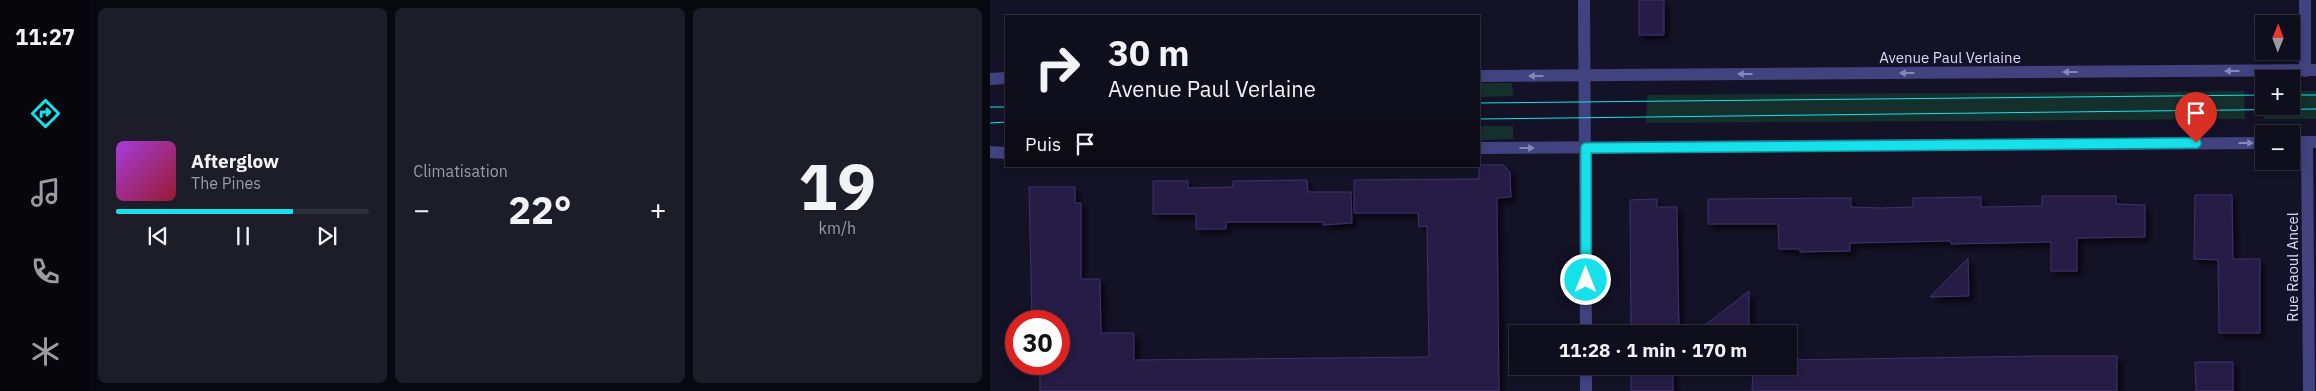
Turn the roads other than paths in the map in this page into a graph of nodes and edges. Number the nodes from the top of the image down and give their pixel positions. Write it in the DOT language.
graph roads {
  1 [pos="1584,0"];
  2 [pos="2305,0"];
  3 [pos="2310,70"];
  4 [pos="1480,76"];
  5 [pos="1585,76"];
  6 [pos="1005,78"];
  7 [pos="990,79"];
  8 [pos="2255,142"];
  9 [pos="2311,142"];
  10 [pos="1480,148"];
  11 [pos="1586,148"];
  12 [pos="990,152"];
  13 [pos="1005,153"];
  14 [pos="1586,325"];
  15 [pos="1586,375"];
  16 [pos="1586,391"];
  17 [pos="2309,391"];
  1 -- 5 [label="street"];
  2 -- 3 [label="street"];
  3 -- 5 [label="street, Avenue Paul Verlaine, one-way"];
  5 -- 4 [label="street, Avenue Paul Verlaine, one-way"];
  5 -- 11 [label="street"];
  6 -- 7 [label="street"];
  11 -- 8 [label="street, one-way"];
  9 -- 17 [label="street, Rue Raoul Ancel"];
  10 -- 11 [label="street, one-way"];
  11 -- 14 [label="street"];
  12 -- 13 [label="street"];
  15 -- 16 [label="street"];
}
